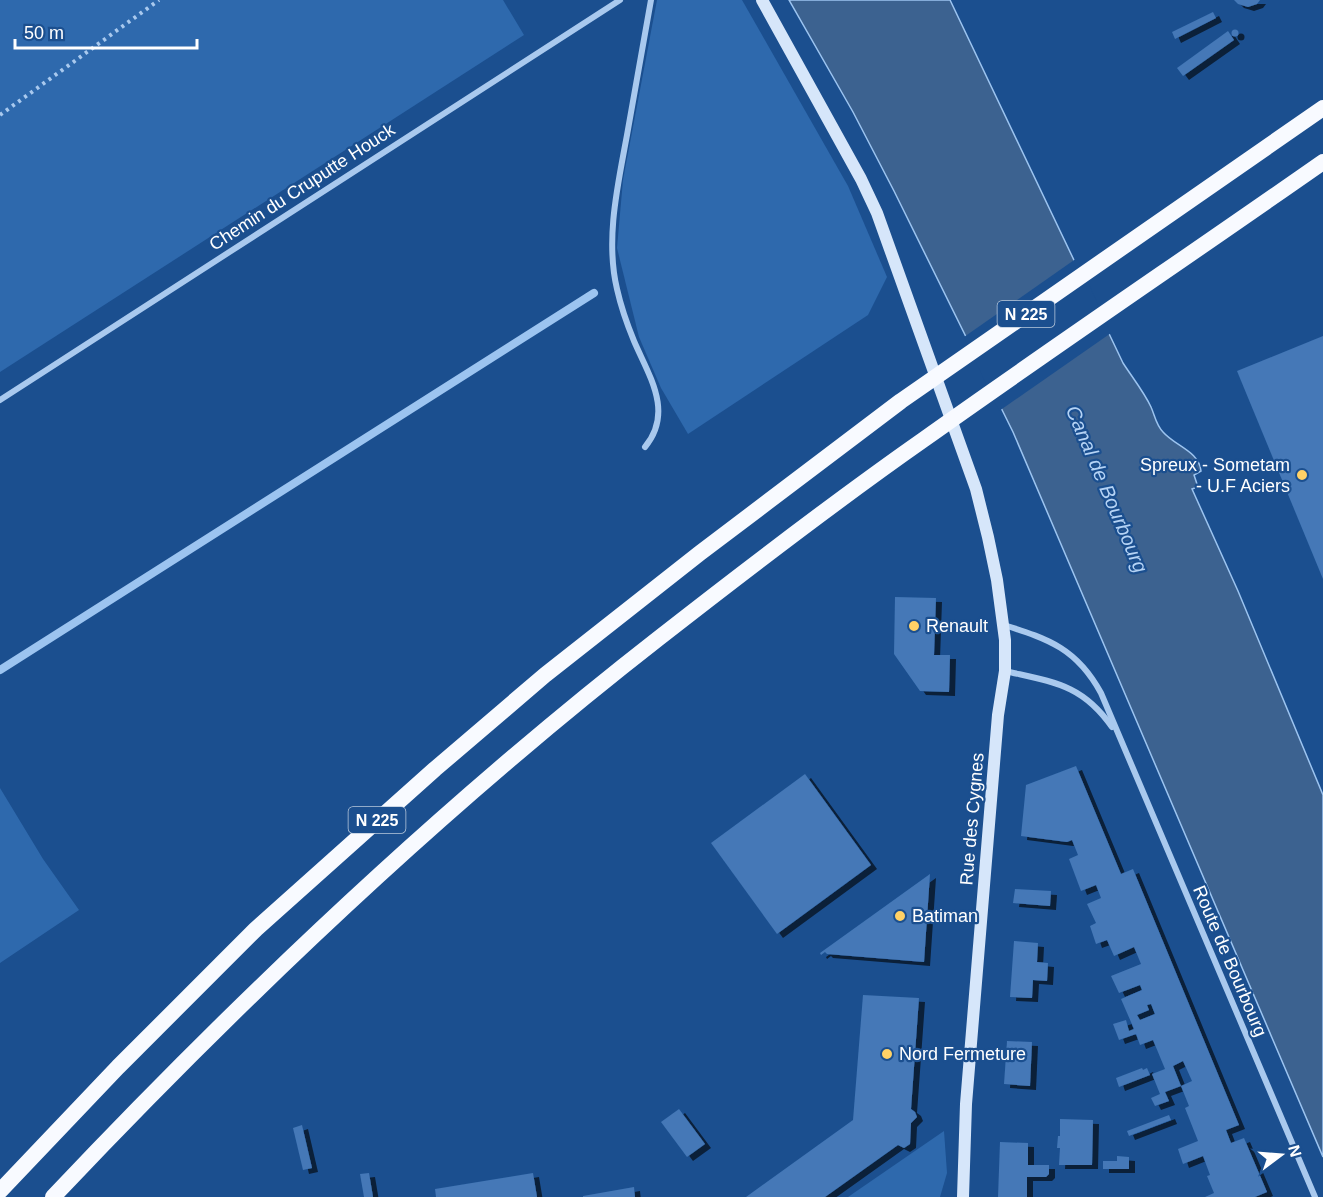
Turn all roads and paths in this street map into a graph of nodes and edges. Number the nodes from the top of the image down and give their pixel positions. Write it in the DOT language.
graph roads {
  1 [pos="159,0"];
  2 [pos="620,0"];
  3 [pos="651,0"];
  4 [pos="762,0"];
  5 [pos="1323,108"];
  6 [pos="0,115"];
  7 [pos="1323,162"];
  8 [pos="0,400"];
  9 [pos="645,447"];
  10 [pos="1004,625"];
  11 [pos="1005,671"];
  12 [pos="1118,736"];
  13 [pos="0,1191"];
  14 [pos="53,1197"];
  15 [pos="963,1197"];
  16 [pos="1315,1197"];
  1 -- 6 [label="path"];
  2 -- 8 [label="street, Chemin du Cruputte Houck"];
  3 -- 9 [label="street"];
  4 -- 10 [label="main road, Rue des Cygnes"];
  5 -- 13 [label="highway, N 225"];
  7 -- 14 [label="highway, N 225"];
  10 -- 11 [label="main road, Rue des Cygnes"];
  10 -- 12 [label="street, Route de Bourbourg"];
  11 -- 12 [label="street, Route de Bourbourg"];
  11 -- 15 [label="main road, Rue des Cygnes"];
  12 -- 16 [label="street, Route de Bourbourg"];
}
